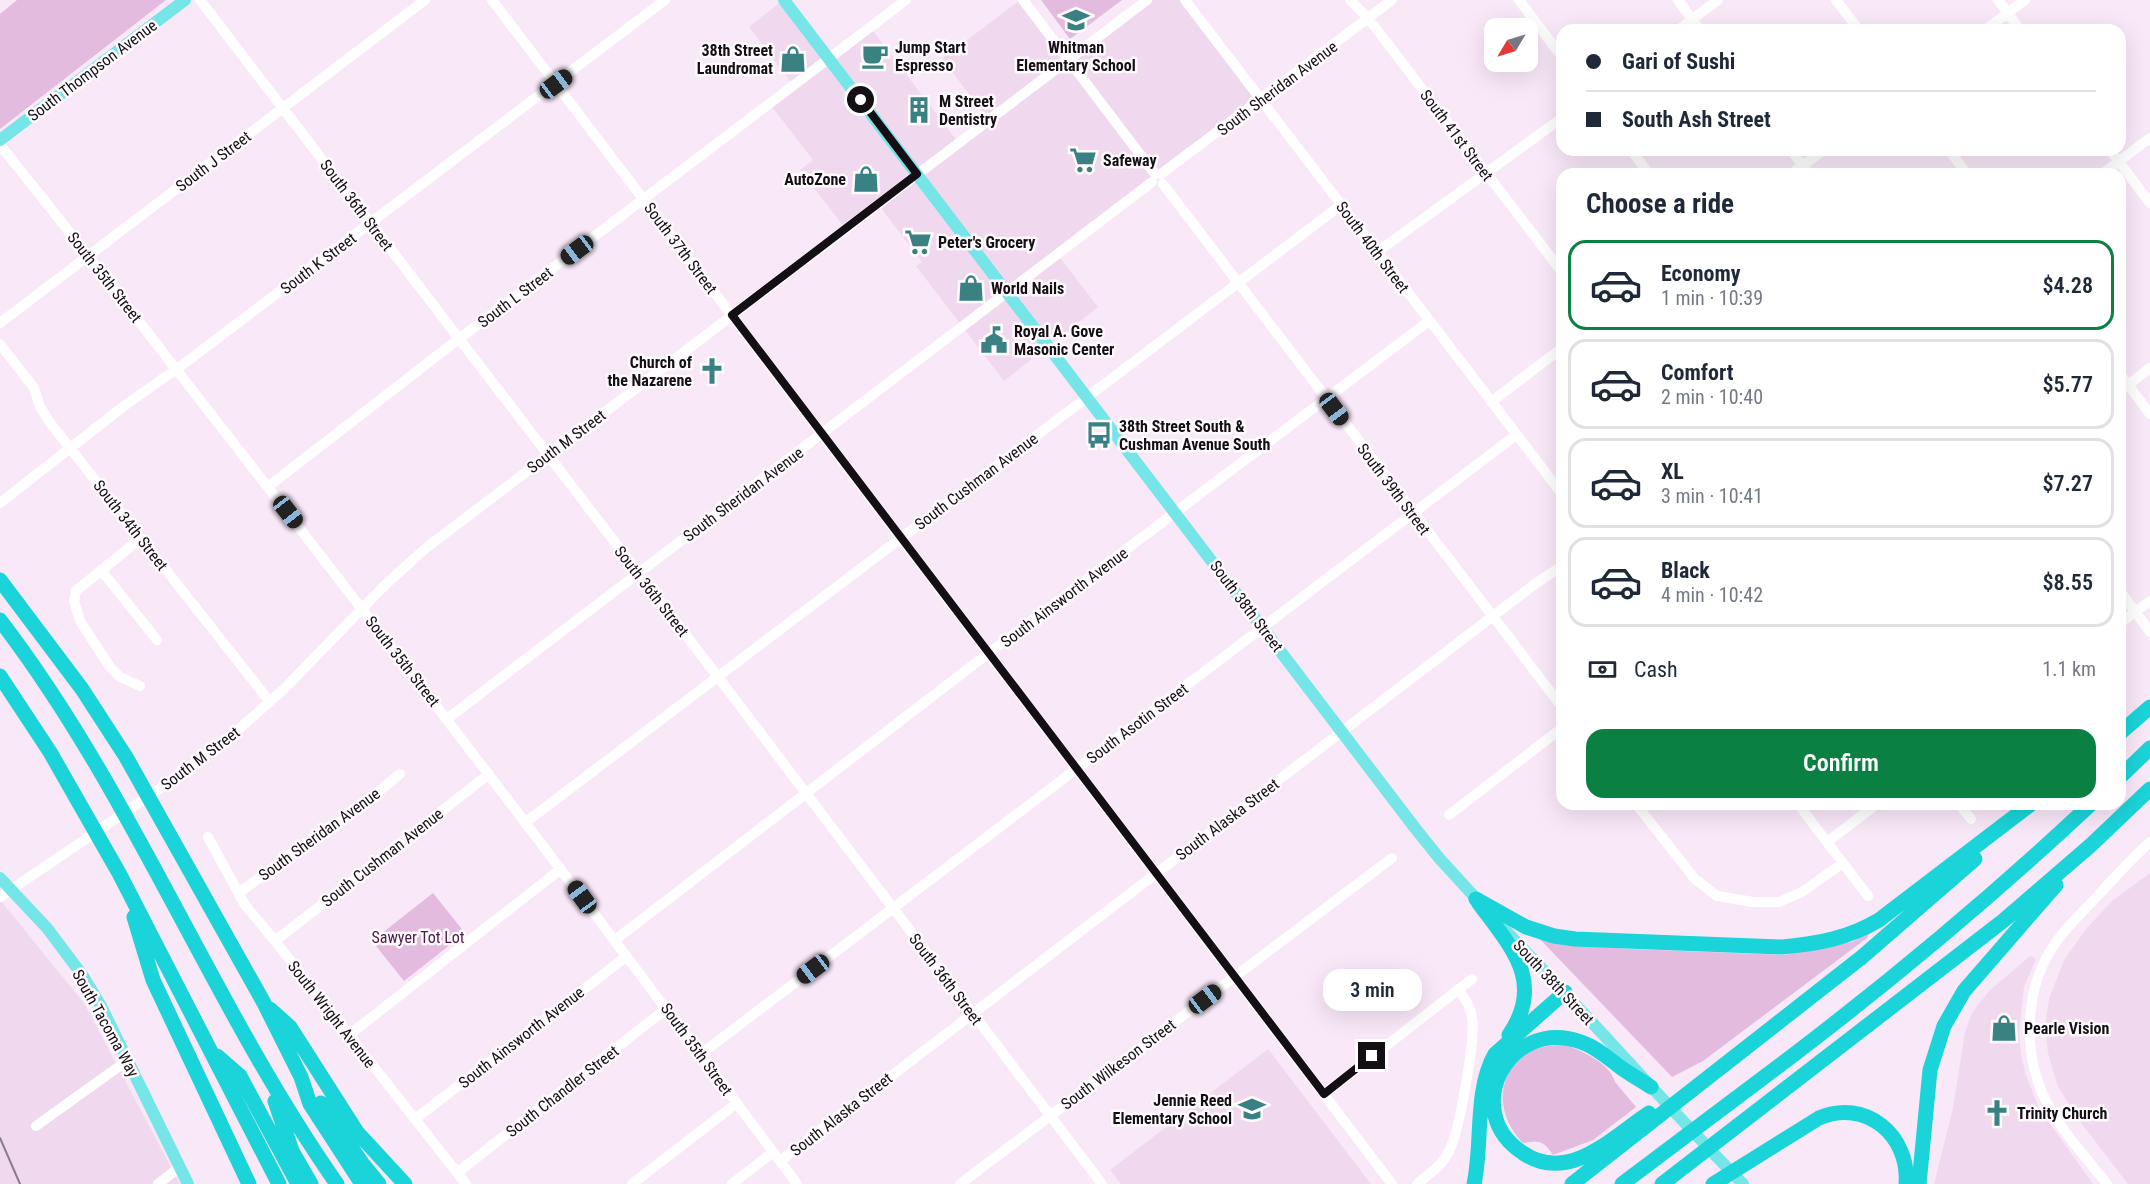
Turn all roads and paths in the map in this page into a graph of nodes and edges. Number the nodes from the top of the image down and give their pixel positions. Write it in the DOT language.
graph roads {
  1 [pos="185,0"];
  2 [pos="200,0"];
  3 [pos="425,0"];
  4 [pos="492,0"];
  5 [pos="665,0"];
  6 [pos="784,0"];
  7 [pos="906,0"];
  8 [pos="1023,0"];
  9 [pos="1147,0"];
  10 [pos="1185,0"];
  11 [pos="1350,0"];
  12 [pos="1392,0"];
  13 [pos="1520,0"];
  14 [pos="1678,0"];
  15 [pos="1718,0"];
  16 [pos="1836,0"];
  17 [pos="1998,0"];
  18 [pos="2025,0"];
  19 [pos="2008,13"];
  20 [pos="1368,18"];
  21 [pos="1692,19"];
  22 [pos="1686,24"];
  23 [pos="1696,24"];
  24 [pos="1854,24"];
  25 [pos="1993,24"];
  26 [pos="2016,24"];
  27 [pos="1556,49"];
  28 [pos="829,58"];
  29 [pos="1067,59"];
  30 [pos="556,84"];
  31 [pos="1261,100"];
  32 [pos="282,108"];
  33 [pos="1556,122"];
  34 [pos="2150,138"];
  35 [pos="0,140"];
  36 [pos="0,146"];
  37 [pos="1819,156"];
  38 [pos="2114,156"];
  39 [pos="2119,162"];
  40 [pos="1808,168"];
  41 [pos="2110,168"];
  42 [pos="2124,168"];
  43 [pos="2126,171"];
  44 [pos="1486,173"];
  45 [pos="917,174"];
  46 [pos="1158,179"];
  47 [pos="644,199"];
  48 [pos="2150,203"];
  49 [pos="1341,205"];
  50 [pos="370,224"];
  51 [pos="1377,252"];
  52 [pos="89,255"];
  53 [pos="1556,264"];
  54 [pos="1238,282"];
  55 [pos="1008,293"];
  56 [pos="732,315"];
  57 [pos="1430,321"];
  58 [pos="0,323"];
  59 [pos="458,339"];
  60 [pos="0,344"];
  61 [pos="1556,353"];
  62 [pos="2150,368"];
  63 [pos="176,369"];
  64 [pos="2126,386"];
  65 [pos="2126,390"];
  66 [pos="1087,397"];
  67 [pos="1326,399"];
  68 [pos="1491,402"];
  69 [pos="2150,414"];
  70 [pos="823,434"];
  71 [pos="1516,435"];
  72 [pos="70,448"];
  73 [pos="547,455"];
  74 [pos="269,486"];
  75 [pos="1556,486"];
  76 [pos="0,503"];
  77 [pos="1176,513"];
  78 [pos="1413,514"];
  79 [pos="902,537"];
  80 [pos="141,538"];
  81 [pos="101,570"];
  82 [pos="1556,570"];
  83 [pos="638,574"];
  84 [pos="0,580"];
  85 [pos="2126,599"];
  86 [pos="2150,601"];
  87 [pos="363,608"];
  88 [pos="2135,612"];
  89 [pos="1492,617"];
  90 [pos="2126,619"];
  91 [pos="0,620"];
  92 [pos="1263,627"];
  93 [pos="2150,633"];
  94 [pos="157,640"];
  95 [pos="989,653"];
  96 [pos="0,676"];
  97 [pos="718,677"];
  98 [pos="140,686"];
  99 [pos="1556,699"];
  100 [pos="270,702"];
  101 [pos="2150,707"];
  102 [pos="447,719"];
  103 [pos="2126,728"];
  104 [pos="1342,731"];
  105 [pos="1556,733"];
  106 [pos="2150,748"];
  107 [pos="1077,769"];
  108 [pos="2126,771"];
  109 [pos="400,774"];
  110 [pos="489,774"];
  111 [pos="2150,789"];
  112 [pos="806,793"];
  113 [pos="1641,810"];
  114 [pos="1803,810"];
  115 [pos="1869,810"];
  116 [pos="1964,810"];
  117 [pos="2023,810"];
  118 [pos="2031,810"];
  119 [pos="2084,810"];
  120 [pos="1449,815"];
  121 [pos="1971,819"];
  122 [pos="526,822"];
  123 [pos="208,837"];
  124 [pos="1827,842"];
  125 [pos="2150,842"];
  126 [pos="2091,845"];
  127 [pos="1392,858"];
  128 [pos="1843,863"];
  129 [pos="561,869"];
  130 [pos="1156,873"];
  131 [pos="0,878"];
  132 [pos="122,879"];
  133 [pos="12,890"];
  134 [pos="239,893"];
  135 [pos="1868,896"];
  136 [pos="0,897"];
  137 [pos="1476,899"];
  138 [pos="892,909"];
  139 [pos="615,940"];
  140 [pos="275,941"];
  141 [pos="627,956"];
  142 [pos="1235,977"];
  143 [pos="1472,979"];
  144 [pos="1458,990"];
  145 [pos="1565,992"];
  146 [pos="264,1003"];
  147 [pos="667,1008"];
  148 [pos="972,1013"];
  149 [pos="1768,1032"];
  150 [pos="349,1035"];
  151 [pos="210,1050"];
  152 [pos="701,1054"];
  153 [pos="1495,1054"];
  154 [pos="128,1060"];
  155 [pos="301,1077"];
  156 [pos="268,1078"];
  157 [pos="1651,1087"];
  158 [pos="1324,1094"];
  159 [pos="737,1103"];
  160 [pos="1050,1115"];
  161 [pos="415,1119"];
  162 [pos="36,1126"];
  163 [pos="777,1156"];
  164 [pos="180,1167"];
  165 [pos="457,1173"];
  166 [pos="158,1184"];
  167 [pos="188,1184"];
  168 [pos="249,1184"];
  169 [pos="279,1184"];
  170 [pos="298,1184"];
  171 [pos="311,1184"];
  172 [pos="337,1184"];
  173 [pos="362,1184"];
  174 [pos="379,1184"];
  175 [pos="405,1184"];
  176 [pos="466,1184"];
  177 [pos="632,1184"];
  178 [pos="732,1184"];
  179 [pos="797,1184"];
  180 [pos="960,1184"];
  181 [pos="1102,1184"];
  182 [pos="1392,1184"];
  183 [pos="1417,1184"];
  184 [pos="1474,1184"];
  185 [pos="1572,1184"];
  186 [pos="1622,1184"];
  187 [pos="1662,1184"];
  188 [pos="1713,1184"];
  189 [pos="1743,1184"];
  190 [pos="1906,1184"];
  191 [pos="1919,1184"];
  192 [pos="2107,1184"];
  1 -- 35 [label="main road, South Thompson Avenue"];
  2 -- 32 [label="street, South 36th Street"];
  3 -- 32 [label="street, South J Street"];
  4 -- 30 [label="street, South 37th Street"];
  5 -- 30 [label="street, South K Street"];
  6 -- 28 [label="main road, South 38th Street"];
  7 -- 28 [label="street, South L Street"];
  8 -- 29 [label="street, South 39th Street"];
  9 -- 29 [label="street, South M Street"];
  10 -- 31 [label="street, South 40th Street"];
  11 -- 20 [label="street, South 41st Street"];
  12 -- 20 [label="street, South Sheridan Avenue"];
  13 -- 27 [label="street"];
  14 -- 21 [label="street"];
  15 -- 21 [label="street"];
  16 -- 24 [label="street"];
  17 -- 19 [label="street"];
  18 -- 19 [label="street"];
  19 -- 25 [label="street"];
  19 -- 26 [label="street"];
  20 -- 31 [label="street, South Sheridan Avenue"];
  20 -- 44 [label="street, South 41st Street"];
  21 -- 22 [label="street"];
  21 -- 23 [label="street"];
  28 -- 45 [label="main road, South 38th Street"];
  28 -- 47 [label="street, South L Street"];
  29 -- 45 [label="street, South M Street"];
  29 -- 46 [label="street, South 39th Street"];
  30 -- 47 [label="street, South 37th Street"];
  30 -- 50 [label="street, South K Street"];
  31 -- 46 [label="street, South Sheridan Avenue"];
  31 -- 49 [label="street, South 40th Street"];
  32 -- 50 [label="street, South 36th Street"];
  32 -- 52 [label="street, South J Street"];
  33 -- 44 [label="street"];
  34 -- 39 [label="street"];
  36 -- 52 [label="street, South 35th Street"];
  37 -- 40 [label="street"];
  38 -- 39 [label="street"];
  39 -- 41 [label="street"];
  39 -- 42 [label="street"];
  43 -- 48 [label="street"];
  44 -- 51 [label="street"];
  44 -- 53 [label="street, South 41st Street"];
  45 -- 55 [label="main road, South 38th Street"];
  45 -- 56 [label="street, South M Street"];
  46 -- 54 [label="street, South 39th Street"];
  46 -- 55 [label="street, South Sheridan Avenue"];
  47 -- 56 [label="street, South 37th Street"];
  47 -- 59 [label="street, South L Street"];
  49 -- 51 [label="street, South 40th Street"];
  49 -- 54 [label="street, South Cushman Avenue"];
  50 -- 59 [label="street, South 36th Street"];
  50 -- 63 [label="street, South K Street"];
  51 -- 57 [label="street, South 40th Street"];
  52 -- 58 [label="street, South J Street"];
  52 -- 63 [label="street, South 35th Street"];
  54 -- 66 [label="street, South Cushman Avenue"];
  54 -- 67 [label="street, South 39th Street"];
  55 -- 66 [label="main road, South 38th Street"];
  55 -- 70 [label="street, South Sheridan Avenue"];
  56 -- 70 [label="street, South 37th Street"];
  56 -- 73 [label="street, South M Street"];
  57 -- 67 [label="street, South Ainsworth Avenue"];
  57 -- 68 [label="street, South 40th Street"];
  59 -- 73 [label="street, South 36th Street"];
  59 -- 74 [label="street, South L Street"];
  60 -- 72 [label="street, South 34th Street"];
  61 -- 68 [label="street"];
  62 -- 64 [label="street"];
  63 -- 72 [label="street, South K Street"];
  63 -- 74 [label="street, South 35th Street"];
  65 -- 69 [label="street"];
  66 -- 77 [label="main road, South 38th Street"];
  66 -- 79 [label="street, South Cushman Avenue"];
  67 -- 77 [label="street, South Ainsworth Avenue"];
  67 -- 78 [label="street, South 39th Street"];
  68 -- 71 [label="street, South 40th Street"];
  70 -- 79 [label="street, South 37th Street"];
  70 -- 83 [label="street, South Sheridan Avenue"];
  71 -- 75 [label="street, South 40th Street"];
  71 -- 78 [label="street, South Asotin Street"];
  72 -- 76 [label="street, South K Street"];
  72 -- 80 [label="street, South 34th Street"];
  73 -- 83 [label="street, South 36th Street"];
  73 -- 87 [label="street, South M Street"];
  74 -- 87 [label="street, South 35th Street"];
  77 -- 92 [label="main road, South 38th Street"];
  77 -- 95 [label="street, South Ainsworth Avenue"];
  78 -- 89 [label="street, South 39th Street"];
  78 -- 92 [label="street, South Asotin Street"];
  79 -- 95 [label="street, South 37th Street"];
  79 -- 97 [label="street, South Cushman Avenue"];
  80 -- 81 [label="street"];
  80 -- 100 [label="street, South 34th Street"];
  81 -- 94 [label="street"];
  81 -- 98 [label="street"];
  82 -- 89 [label="street, South Alaska Street"];
  83 -- 97 [label="street, South 36th Street"];
  83 -- 102 [label="street, South Sheridan Avenue"];
  84 -- 146 [label="highway"];
  85 -- 88 [label="street"];
  86 -- 88 [label="street"];
  87 -- 100 [label="street, South M Street"];
  87 -- 102 [label="street, South 35th Street"];
  88 -- 90 [label="street"];
  88 -- 93 [label="street"];
  89 -- 99 [label="street, South 39th Street"];
  89 -- 104 [label="street, South Alaska Street"];
  91 -- 156 [label="highway"];
  92 -- 104 [label="main road, South 38th Street"];
  92 -- 107 [label="street, South Asotin Street"];
  95 -- 107 [label="street, South 37th Street"];
  95 -- 112 [label="street, South Ainsworth Avenue"];
  96 -- 132 [label="highway"];
  97 -- 112 [label="street, South 36th Street"];
  97 -- 122 [label="street, South Cushman Avenue"];
  100 -- 133 [label="street, South M Street"];
  101 -- 103 [label="highway"];
  102 -- 110 [label="street, South 35th Street"];
  104 -- 130 [label="street, South Alaska Street"];
  104 -- 137 [label="main road, South 38th Street"];
  105 -- 120 [label="street"];
  106 -- 108 [label="highway"];
  107 -- 130 [label="street, South 37th Street"];
  107 -- 138 [label="street, South Asotin Street"];
  109 -- 134 [label="street, South Sheridan Avenue"];
  110 -- 122 [label="street, South 35th Street"];
  110 -- 140 [label="street, South Cushman Avenue"];
  111 -- 126 [label="highway"];
  112 -- 138 [label="street, South 36th Street"];
  112 -- 139 [label="street, South Ainsworth Avenue"];
  113 -- 128 [label="street"];
  114 -- 124 [label="street"];
  115 -- 124 [label="street"];
  116 -- 121 [label="street"];
  117 -- 137 [label="highway"];
  118 -- 149 [label="highway"];
  119 -- 186 [label="highway"];
  122 -- 129 [label="street, South 35th Street"];
  123 -- 134 [label="street, South Wright Avenue"];
  124 -- 128 [label="street"];
  125 -- 192 [label="street"];
  126 -- 187 [label="highway"];
  126 -- 191 [label="highway"];
  127 -- 142 [label="street, South Wilkeson Street"];
  128 -- 135 [label="street"];
  129 -- 139 [label="street, South 35th Street"];
  129 -- 150 [label="street"];
  130 -- 142 [label="street, South 37th Street"];
  130 -- 148 [label="street, South Alaska Street"];
  131 -- 133 [label="main road, South Tacoma Way"];
  132 -- 151 [label="highway"];
  132 -- 168 [label="highway"];
  133 -- 136 [label="street, South M Street"];
  133 -- 154 [label="main road, South Tacoma Way"];
  134 -- 140 [label="street, South Wright Avenue"];
  137 -- 145 [label="main road, South 38th Street"];
  137 -- 153 [label="highway"];
  138 -- 148 [label="street, South 36th Street"];
  138 -- 152 [label="street, South Asotin Street"];
  139 -- 141 [label="street, South 35th Street"];
  140 -- 150 [label="street, South Wright Avenue"];
  141 -- 147 [label="street, South 35th Street"];
  141 -- 161 [label="street, South Ainsworth Avenue"];
  142 -- 158 [label="street, South 37th Street"];
  142 -- 160 [label="street, South Wilkeson Street"];
  143 -- 144 [label="street"];
  144 -- 158 [label="street"];
  144 -- 183 [label="street"];
  145 -- 153 [label="highway"];
  145 -- 157 [label="main road, South 38th Street"];
  146 -- 155 [label="highway"];
  146 -- 175 [label="highway"];
  147 -- 152 [label="street, South 35th Street"];
  147 -- 165 [label="street, South Chandler Street"];
  148 -- 160 [label="street, South 36th Street"];
  148 -- 163 [label="street, South Alaska Street"];
  149 -- 157 [label="highway"];
  149 -- 185 [label="highway"];
  150 -- 161 [label="street, South Wright Avenue"];
  151 -- 169 [label="highway"];
  151 -- 170 [label="highway"];
  152 -- 159 [label="street, South 35th Street"];
  153 -- 184 [label="highway"];
  154 -- 162 [label="street"];
  154 -- 164 [label="main road, South Tacoma Way"];
  155 -- 173 [label="highway"];
  155 -- 174 [label="highway"];
  156 -- 171 [label="highway"];
  156 -- 172 [label="highway"];
  157 -- 189 [label="main road, South 38th Street"];
  158 -- 182 [label="street, South 37th Street"];
  159 -- 163 [label="street, South 35th Street"];
  159 -- 177 [label="street"];
  160 -- 180 [label="street, South Wilkeson Street"];
  160 -- 181 [label="street, South 36th Street"];
  161 -- 165 [label="street, South Wright Avenue"];
  163 -- 178 [label="street, South Alaska Street"];
  163 -- 179 [label="street, South 35th Street"];
  164 -- 166 [label="street"];
  164 -- 167 [label="main road, South Tacoma Way"];
  165 -- 176 [label="street, South Wright Avenue"];
  188 -- 190 [label="highway"];
}
